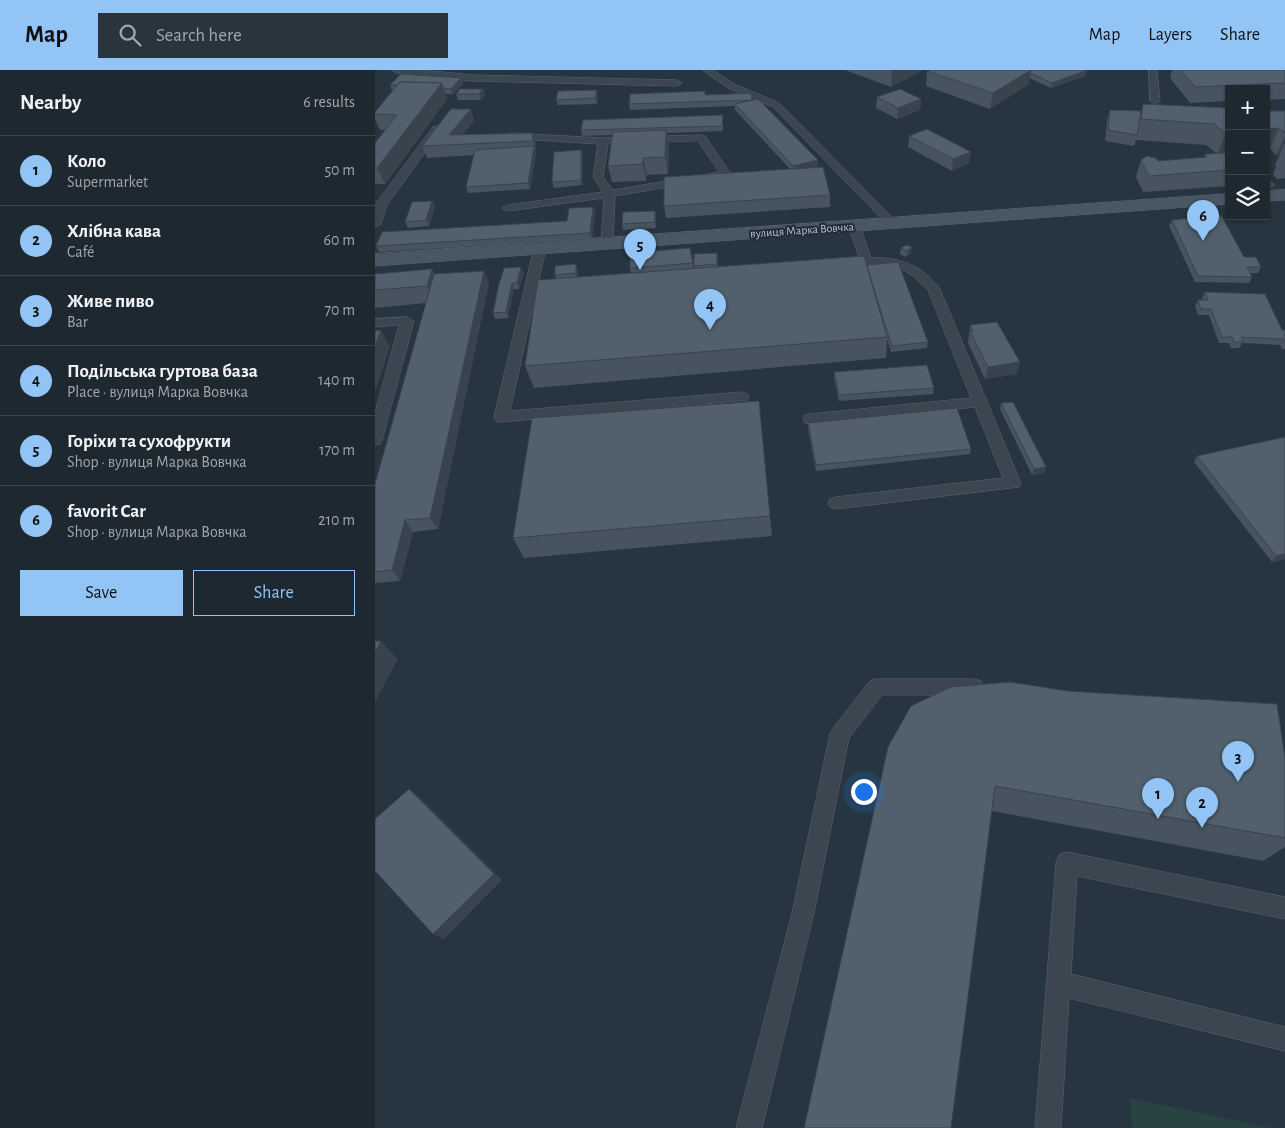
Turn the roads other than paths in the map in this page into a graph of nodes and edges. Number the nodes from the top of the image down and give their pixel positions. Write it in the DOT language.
graph roads {
  1 [pos="397,70"];
  2 [pos="707,70"];
  3 [pos="1153,70"];
  4 [pos="677,83"];
  5 [pos="1155,101"];
  6 [pos="439,126"];
  7 [pos="497,135"];
  8 [pos="603,141"];
  9 [pos="610,194"];
  10 [pos="1285,195"];
  11 [pos="1270,196"];
  12 [pos="1225,199"];
  13 [pos="509,208"];
  14 [pos="892,223"];
  15 [pos="375,224"];
  16 [pos="854,226"];
  17 [pos="607,244"];
  18 [pos="540,248"];
  19 [pos="375,260"];
  20 [pos="375,323"];
  21 [pos="741,398"];
  22 [pos="981,402"];
  23 [pos="810,419"];
  24 [pos="375,440"];
  25 [pos="836,504"];
  26 [pos="990,688"];
  27 [pos="1285,908"];
  28 [pos="1058,983"];
  29 [pos="1285,1040"];
  30 [pos="749,1128"];
  31 [pos="1048,1128"];
  1 -- 4 [label="lane"];
  2 -- 14 [label="lane"];
  3 -- 5 [label="lane"];
  6 -- 15 [label="lane"];
  7 -- 8 [label="lane"];
  8 -- 9 [label="lane"];
  8 -- 9 [label="lane"];
  9 -- 13 [label="lane"];
  9 -- 17 [label="lane"];
  10 -- 11 [label="main road"];
  12 -- 14 [label="main road, вулиця Марка Вовчка"];
  14 -- 16 [label="main road, вулиця Марка Вовчка"];
  16 -- 17 [label="main road, вулиця Марка Вовчка"];
  16 -- 22 [label="lane"];
  17 -- 18 [label="main road, вулиця Марка Вовчка"];
  18 -- 19 [label="main road, вулиця Марка Вовчка"];
  18 -- 21 [label="lane"];
  20 -- 24 [label="lane"];
  22 -- 23 [label="lane"];
  22 -- 25 [label="lane"];
  26 -- 30 [label="lane"];
  27 -- 28 [label="lane"];
  28 -- 29 [label="lane"];
  28 -- 31 [label="lane"];
}
